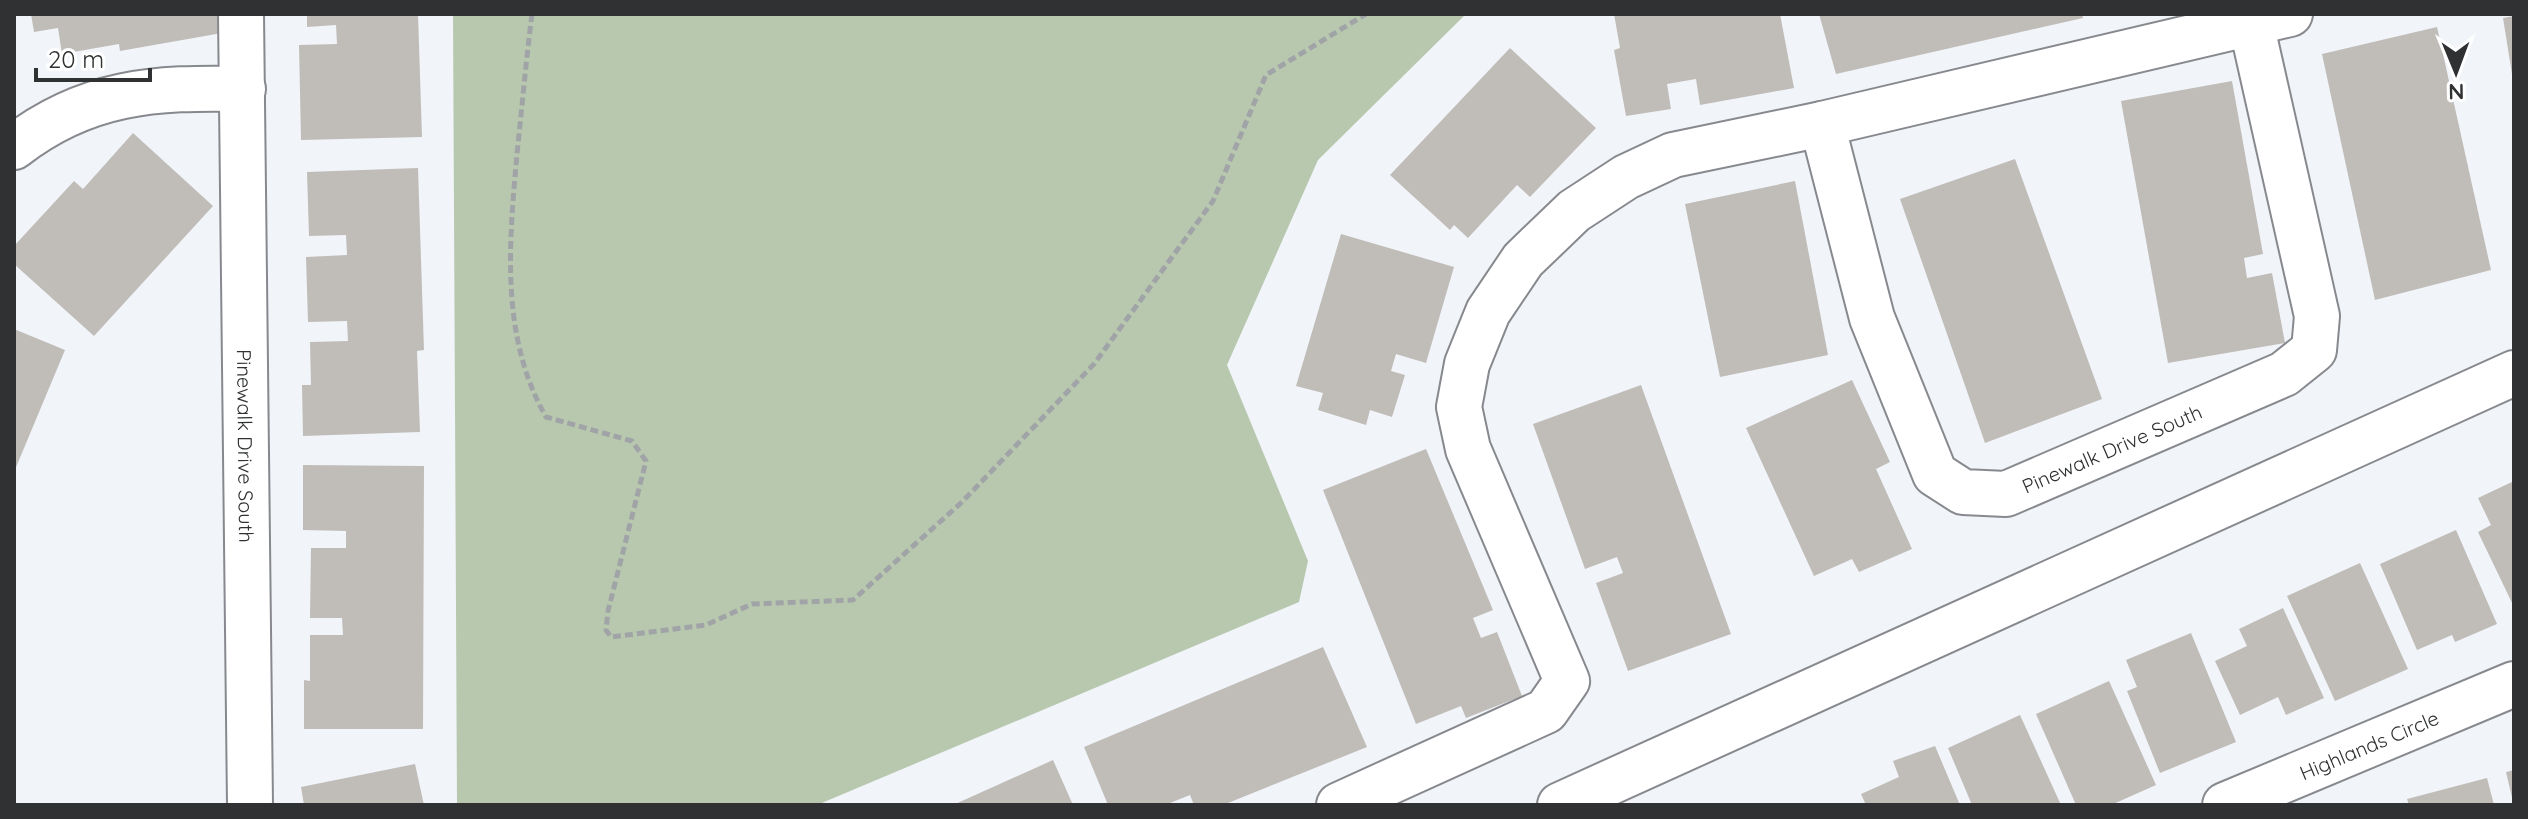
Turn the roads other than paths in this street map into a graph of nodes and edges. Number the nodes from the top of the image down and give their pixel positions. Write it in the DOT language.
graph roads {
  1 [pos="241,14"];
  2 [pos="2270,18"];
  3 [pos="243,89"];
  4 [pos="1822,124"];
  5 [pos="14,147"];
  6 [pos="2514,373"];
  7 [pos="2514,684"];
  8 [pos="250,805"];
  9 [pos="1339,805"];
  10 [pos="1560,805"];
  11 [pos="2225,805"];
  1 -- 3 [label="street, Pinewalk Drive South"];
  2 -- 4 [label="street, Pinewalk Drive South"];
  2 -- 4 [label="street, Pinewalk Drive South"];
  3 -- 5 [label="street"];
  3 -- 8 [label="street, Pinewalk Drive South"];
  4 -- 9 [label="street, Pinewalk Drive South"];
  6 -- 10 [label="street"];
  7 -- 11 [label="street, Highlands Circle"];
}
